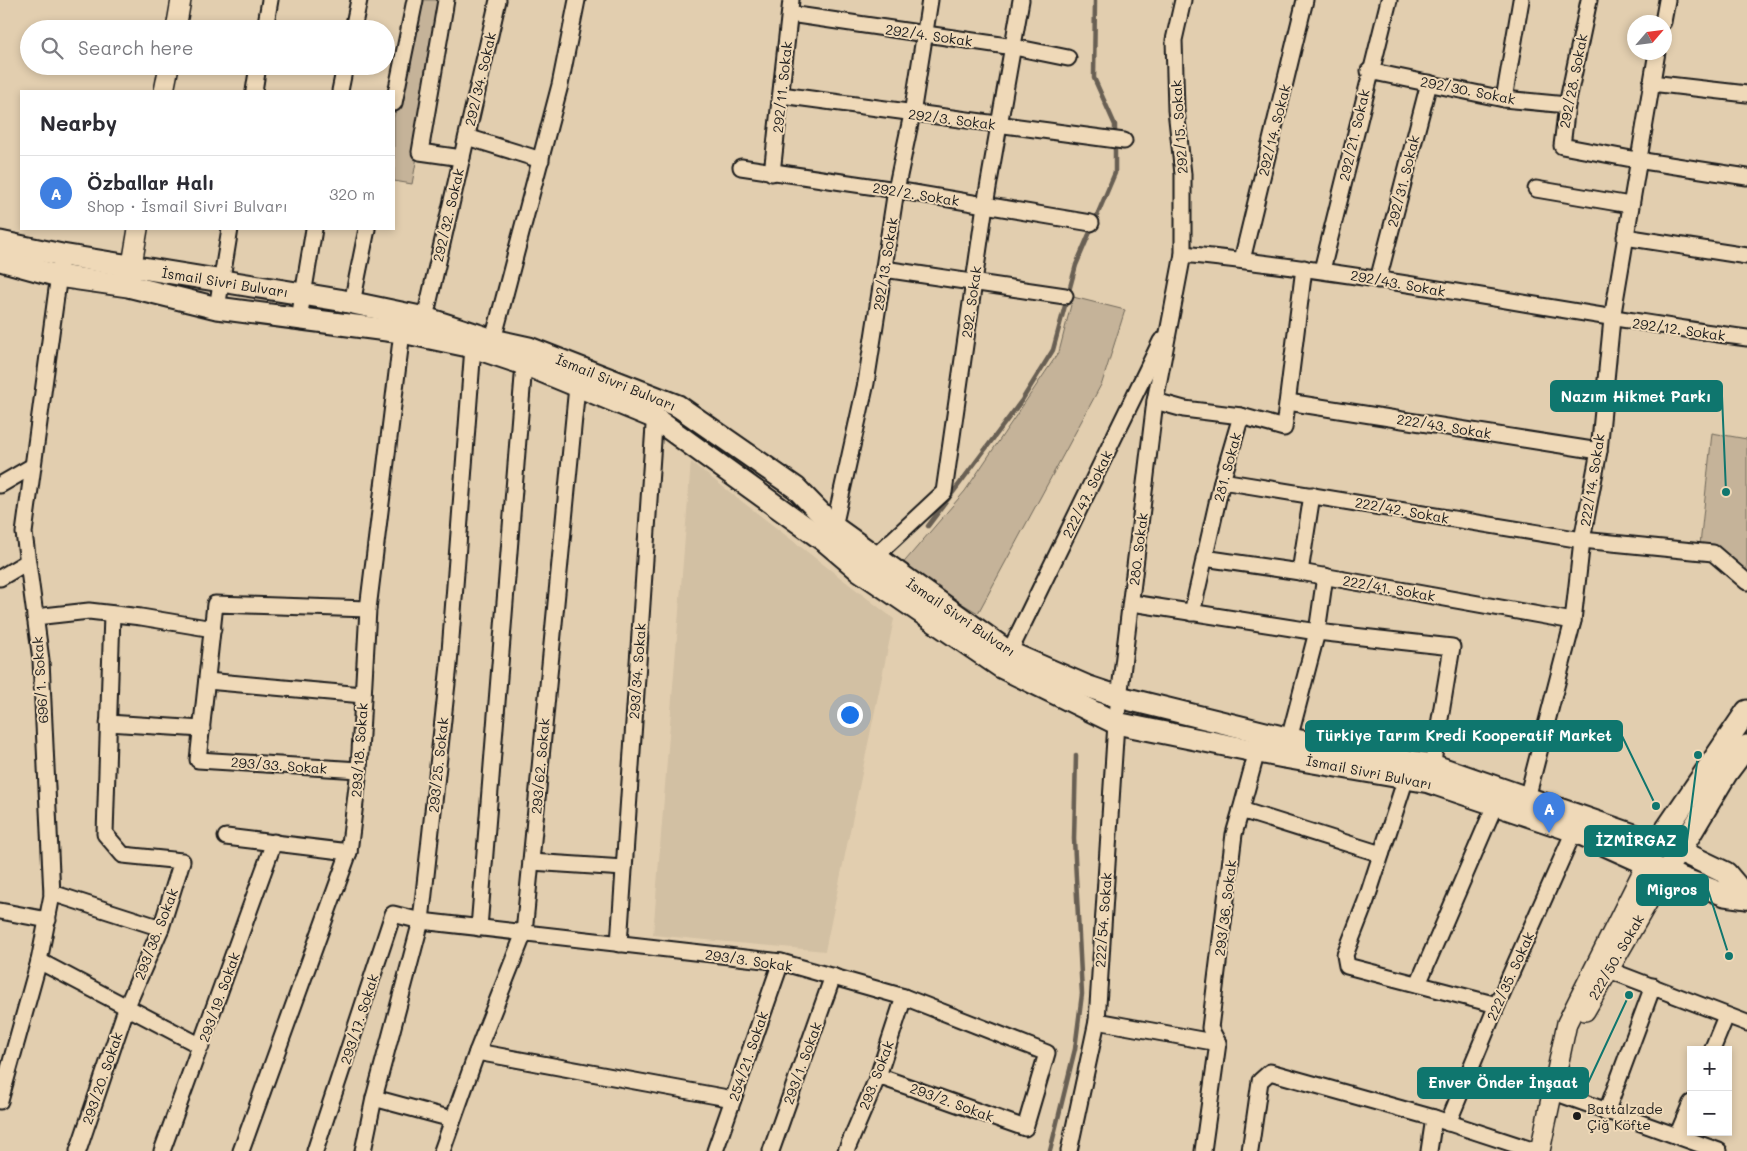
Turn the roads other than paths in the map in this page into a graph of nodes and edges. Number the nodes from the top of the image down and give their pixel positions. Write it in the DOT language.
graph roads {
  1 [pos="181,0"];
  2 [pos="270,0"];
  3 [pos="359,0"];
  4 [pos="415,0"];
  5 [pos="446,0"];
  6 [pos="498,0"];
  7 [pos="577,0"];
  8 [pos="930,0"];
  9 [pos="1021,0"];
  10 [pos="1183,0"];
  11 [pos="1305,0"];
  12 [pos="1389,0"];
  13 [pos="1521,0"];
  14 [pos="1589,0"];
  15 [pos="1667,0"];
  16 [pos="791,7"];
  17 [pos="1664,15"];
  18 [pos="178,20"];
  19 [pos="267,20"];
  20 [pos="355,20"];
  21 [pos="926,34"];
  22 [pos="1014,47"];
  23 [pos="1068,58"];
  24 [pos="1655,60"];
  25 [pos="1370,71"];
  26 [pos="167,75"];
  27 [pos="257,75"];
  28 [pos="343,75"];
  29 [pos="1429,83"];
  30 [pos="1651,83"];
  31 [pos="164,90"];
  32 [pos="254,90"];
  33 [pos="340,90"];
  34 [pos="1747,94"];
  35 [pos="781,95"];
  36 [pos="395,98"];
  37 [pos="1504,99"];
  38 [pos="1567,105"];
  39 [pos="912,114"];
  40 [pos="997,125"];
  41 [pos="466,137"];
  42 [pos="1124,141"];
  43 [pos="462,158"];
  44 [pos="541,160"];
  45 [pos="1637,160"];
  46 [pos="741,167"];
  47 [pos="772,173"];
  48 [pos="1747,177"];
  49 [pos="1536,189"];
  50 [pos="896,190"];
  51 [pos="985,205"];
  52 [pos="1630,205"];
  53 [pos="1092,223"];
  54 [pos="138,230"];
  55 [pos="230,230"];
  56 [pos="314,230"];
  57 [pos="367,230"];
  58 [pos="1625,237"];
  59 [pos="0,242"];
  60 [pos="1183,254"];
  61 [pos="1747,256"];
  62 [pos="0,260"];
  63 [pos="1242,260"];
  64 [pos="60,266"];
  65 [pos="1304,268"];
  66 [pos="884,269"];
  67 [pos="1322,270"];
  68 [pos="130,276"];
  69 [pos="1378,280"];
  70 [pos="221,282"];
  71 [pos="974,284"];
  72 [pos="302,294"];
  73 [pos="1065,296"];
  74 [pos="352,303"];
  75 [pos="217,308"];
  76 [pos="424,318"];
  77 [pos="299,319"];
  78 [pos="1172,319"];
  79 [pos="1612,320"];
  80 [pos="402,332"];
  81 [pos="1747,338"];
  82 [pos="493,340"];
  83 [pos="473,347"];
  84 [pos="524,364"];
  85 [pos="578,376"];
  86 [pos="1155,401"];
  87 [pos="1288,402"];
  88 [pos="656,407"];
  89 [pos="1241,416"];
  90 [pos="1599,451"];
  91 [pos="31,467"];
  92 [pos="1222,481"];
  93 [pos="0,486"];
  94 [pos="1312,495"];
  95 [pos="834,527"];
  96 [pos="1582,540"];
  97 [pos="1204,558"];
  98 [pos="27,562"];
  99 [pos="867,564"];
  100 [pos="1300,572"];
  101 [pos="1325,576"];
  102 [pos="0,578"];
  103 [pos="1747,582"];
  104 [pos="1132,603"];
  105 [pos="368,609"];
  106 [pos="1192,613"];
  107 [pos="112,614"];
  108 [pos="35,617"];
  109 [pos="1574,621"];
  110 [pos="213,629"];
  111 [pos="1317,632"];
  112 [pos="1006,660"];
  113 [pos="207,681"];
  114 [pos="363,695"];
  115 [pos="1119,697"];
  116 [pos="1747,711"];
  117 [pos="108,723"];
  118 [pos="1116,723"];
  119 [pos="202,729"];
  120 [pos="1747,746"];
  121 [pos="1287,748"];
  122 [pos="1257,751"];
  123 [pos="359,770"];
  124 [pos="1431,774"];
  125 [pos="1406,778"];
  126 [pos="1495,805"];
  127 [pos="1525,806"];
  128 [pos="1241,810"];
  129 [pos="1574,831"];
  130 [pos="226,837"];
  131 [pos="274,842"];
  132 [pos="1657,842"];
  133 [pos="1680,851"];
  134 [pos="349,852"];
  135 [pos="1381,854"];
  136 [pos="531,862"];
  137 [pos="624,868"];
  138 [pos="1655,868"];
  139 [pos="52,893"];
  140 [pos="1747,898"];
  141 [pos="0,912"];
  142 [pos="48,920"];
  143 [pos="420,921"];
  144 [pos="161,928"];
  145 [pos="479,928"];
  146 [pos="524,933"];
  147 [pos="619,944"];
  148 [pos="39,961"];
  149 [pos="781,962"];
  150 [pos="1609,970"];
  151 [pos="833,976"];
  152 [pos="1418,984"];
  153 [pos="1653,986"];
  154 [pos="904,997"];
  155 [pos="1497,1005"];
  156 [pos="126,1006"];
  157 [pos="1726,1016"];
  158 [pos="1096,1021"];
  159 [pos="1747,1023"];
  160 [pos="1566,1035"];
  161 [pos="1218,1043"];
  162 [pos="202,1046"];
  163 [pos="1714,1046"];
  164 [pos="477,1052"];
  165 [pos="878,1076"];
  166 [pos="1554,1092"];
  167 [pos="374,1098"];
  168 [pos="733,1100"];
  169 [pos="0,1101"];
  170 [pos="1606,1113"];
  171 [pos="1687,1113"];
  172 [pos="452,1119"];
  173 [pos="1441,1120"];
  174 [pos="1026,1128"];
  175 [pos="1678,1136"];
  176 [pos="78,1151"];
  177 [pos="162,1151"];
  178 [pos="241,1151"];
  179 [pos="316,1151"];
  180 [pos="363,1151"];
  181 [pos="442,1151"];
  182 [pos="715,1151"];
  183 [pos="771,1151"];
  184 [pos="846,1151"];
  185 [pos="1069,1151"];
  186 [pos="1203,1151"];
  187 [pos="1250,1151"];
  188 [pos="1429,1151"];
  189 [pos="1535,1151"];
  190 [pos="1540,1151"];
  191 [pos="1718,1151"];
  1 -- 18 [label="street"];
  2 -- 19 [label="street"];
  3 -- 20 [label="street"];
  4 -- 36 [label="street"];
  5 -- 43 [label="street, 292/32. Sokak"];
  6 -- 41 [label="street, 292/34. Sokak"];
  7 -- 44 [label="street"];
  8 -- 21 [label="street, 292/13. Sokak"];
  9 -- 22 [label="street, 292. Sokak"];
  10 -- 60 [label="street, 292/15. Sokak"];
  11 -- 63 [label="street, 292/14. Sokak"];
  12 -- 25 [label="street, 292/21. Sokak"];
  13 -- 37 [label="street"];
  14 -- 38 [label="street, 292/28. Sokak"];
  15 -- 17 [label="street"];
  16 -- 21 [label="street, 292/4. Sokak"];
  16 -- 35 [label="street, 292/11. Sokak"];
  21 -- 22 [label="street, 292/4. Sokak"];
  21 -- 39 [label="street, 292/13. Sokak"];
  22 -- 23 [label="street, 292/4. Sokak"];
  22 -- 40 [label="street, 292. Sokak"];
  24 -- 30 [label="street, 222/14. Sokak"];
  25 -- 29 [label="street, 292/30. Sokak"];
  25 -- 67 [label="street, 292/21. Sokak"];
  26 -- 31 [label="street"];
  27 -- 32 [label="street"];
  28 -- 33 [label="street"];
  29 -- 37 [label="street, 292/30. Sokak"];
  29 -- 69 [label="street, 292/31. Sokak"];
  30 -- 34 [label="street"];
  30 -- 45 [label="street, 222/14. Sokak"];
  35 -- 39 [label="street, 292/3. Sokak"];
  35 -- 47 [label="street, 292/11. Sokak"];
  37 -- 38 [label="street, 292/30. Sokak"];
  38 -- 45 [label="street, 292/28. Sokak"];
  39 -- 40 [label="street, 292/3. Sokak"];
  39 -- 50 [label="street, 292/13. Sokak"];
  40 -- 42 [label="street, 292/3. Sokak"];
  40 -- 51 [label="street, 292. Sokak"];
  41 -- 43 [label="street, 292/34. Sokak"];
  41 -- 44 [label="street"];
  43 -- 76 [label="street, 292/32. Sokak"];
  44 -- 82 [label="street"];
  45 -- 48 [label="street"];
  45 -- 52 [label="street, 222/14. Sokak"];
  46 -- 47 [label="street, 292/2. Sokak"];
  47 -- 50 [label="street, 292/2. Sokak"];
  49 -- 52 [label="street"];
  50 -- 51 [label="street, 292/2. Sokak"];
  50 -- 66 [label="street, 292/13. Sokak"];
  51 -- 53 [label="street, 292/2. Sokak"];
  51 -- 71 [label="street, 292. Sokak"];
  52 -- 58 [label="street, 222/14. Sokak"];
  54 -- 68 [label="street"];
  55 -- 70 [label="street"];
  56 -- 72 [label="street"];
  57 -- 74 [label="street"];
  58 -- 61 [label="street"];
  58 -- 79 [label="street, 222/14. Sokak"];
  59 -- 64 [label="main road, İsmail Sivri Bulvarı"];
  60 -- 63 [label="street, 292/43. Sokak"];
  60 -- 78 [label="street, 280. Sokak"];
  62 -- 64 [label="main road, İsmail Sivri Bulvarı"];
  63 -- 65 [label="street, 292/43. Sokak"];
  64 -- 68 [label="main road, İsmail Sivri Bulvarı"];
  64 -- 91 [label="street, 696/1. Sokak"];
  65 -- 67 [label="street, 292/43. Sokak"];
  65 -- 87 [label="street"];
  66 -- 71 [label="street"];
  66 -- 95 [label="street, 292/13. Sokak"];
  67 -- 69 [label="street, 292/43. Sokak"];
  68 -- 70 [label="main road, İsmail Sivri Bulvarı"];
  68 -- 75 [label="main road, İsmail Sivri Bulvarı"];
  69 -- 79 [label="street, 292/43. Sokak"];
  70 -- 72 [label="main road, İsmail Sivri Bulvarı"];
  70 -- 75 [label="street"];
  71 -- 73 [label="street"];
  71 -- 99 [label="street, 292. Sokak"];
  72 -- 74 [label="main road, İsmail Sivri Bulvarı"];
  72 -- 77 [label="street"];
  74 -- 76 [label="main road, İsmail Sivri Bulvarı"];
  75 -- 77 [label="main road, İsmail Sivri Bulvarı"];
  76 -- 82 [label="main road, İsmail Sivri Bulvarı"];
  77 -- 80 [label="main road, İsmail Sivri Bulvarı"];
  78 -- 86 [label="street, 280. Sokak"];
  78 -- 112 [label="street, 222/47. Sokak"];
  79 -- 81 [label="street, 292/12. Sokak"];
  79 -- 90 [label="street, 222/14. Sokak"];
  80 -- 83 [label="main road, İsmail Sivri Bulvarı"];
  80 -- 105 [label="street, 293/18. Sokak"];
  82 -- 85 [label="main road, İsmail Sivri Bulvarı"];
  83 -- 84 [label="main road, İsmail Sivri Bulvarı"];
  83 -- 143 [label="street, 293/25. Sokak"];
  84 -- 85 [label="main road, İsmail Sivri Bulvarı"];
  84 -- 145 [label="street"];
  85 -- 88 [label="main road, İsmail Sivri Bulvarı"];
  85 -- 136 [label="street, 293/62. Sokak"];
  86 -- 89 [label="street"];
  86 -- 104 [label="street, 280. Sokak"];
  87 -- 89 [label="street, 281. Sokak"];
  87 -- 90 [label="street, 222/43. Sokak"];
  88 -- 95 [label="main road, İsmail Sivri Bulvarı"];
  88 -- 99 [label="main road, İsmail Sivri Bulvarı"];
  88 -- 137 [label="street, 293/34. Sokak"];
  89 -- 92 [label="street, 281. Sokak"];
  90 -- 96 [label="street, 222/14. Sokak"];
  91 -- 93 [label="street"];
  91 -- 98 [label="street, 696/1. Sokak"];
  92 -- 94 [label="street, 222/42. Sokak"];
  92 -- 97 [label="street, 281. Sokak"];
  94 -- 96 [label="street, 222/42. Sokak"];
  94 -- 100 [label="street"];
  95 -- 99 [label="main road, İsmail Sivri Bulvarı"];
  96 -- 103 [label="street, 222/42. Sokak"];
  96 -- 109 [label="street, 222/14. Sokak"];
  97 -- 100 [label="street, 222/41. Sokak"];
  97 -- 106 [label="street, 281. Sokak"];
  98 -- 102 [label="street"];
  98 -- 108 [label="street, 696/1. Sokak"];
  99 -- 112 [label="main road, İsmail Sivri Bulvarı"];
  100 -- 101 [label="street, 222/41. Sokak"];
  101 -- 109 [label="street, 222/41. Sokak"];
  101 -- 111 [label="street"];
  104 -- 106 [label="street"];
  104 -- 115 [label="street, 280. Sokak"];
  105 -- 110 [label="street"];
  105 -- 114 [label="street, 293/18. Sokak"];
  106 -- 111 [label="street"];
  107 -- 108 [label="street"];
  107 -- 110 [label="street"];
  107 -- 117 [label="street"];
  108 -- 139 [label="street, 696/1. Sokak"];
  109 -- 127 [label="street, 222/14. Sokak"];
  110 -- 113 [label="street"];
  111 -- 121 [label="street"];
  111 -- 124 [label="street"];
  112 -- 115 [label="main road, İsmail Sivri Bulvarı"];
  112 -- 118 [label="main road, İsmail Sivri Bulvarı"];
  113 -- 114 [label="street"];
  113 -- 119 [label="street"];
  114 -- 123 [label="street, 293/18. Sokak"];
  115 -- 118 [label="street, 222/54. Sokak"];
  115 -- 121 [label="main road, İsmail Sivri Bulvarı"];
  116 -- 132 [label="main road"];
  117 -- 119 [label="street"];
  117 -- 144 [label="street, 293/38. Sokak"];
  118 -- 122 [label="main road, İsmail Sivri Bulvarı"];
  118 -- 158 [label="street, 222/54. Sokak"];
  119 -- 123 [label="street, 293/33. Sokak"];
  120 -- 133 [label="main road"];
  121 -- 122 [label="main road, İsmail Sivri Bulvarı"];
  121 -- 124 [label="main road, İsmail Sivri Bulvarı"];
  121 -- 125 [label="main road, İsmail Sivri Bulvarı"];
  122 -- 128 [label="street, 293/36. Sokak"];
  123 -- 134 [label="street, 293/18. Sokak"];
  124 -- 125 [label="main road, İsmail Sivri Bulvarı"];
  124 -- 126 [label="main road, İsmail Sivri Bulvarı"];
  124 -- 127 [label="main road, İsmail Sivri Bulvarı"];
  125 -- 135 [label="street"];
  126 -- 127 [label="main road, İsmail Sivri Bulvarı"];
  126 -- 152 [label="street"];
  127 -- 129 [label="main road, İsmail Sivri Bulvarı"];
  127 -- 132 [label="main road, İsmail Sivri Bulvarı"];
  128 -- 135 [label="street"];
  128 -- 161 [label="street, 293/36. Sokak"];
  129 -- 138 [label="main road, İsmail Sivri Bulvarı"];
  129 -- 155 [label="street, 222/35. Sokak"];
  130 -- 131 [label="street"];
  131 -- 134 [label="street"];
  131 -- 162 [label="street, 293/19. Sokak"];
  132 -- 133 [label="main road, İsmail Sivri Bulvarı"];
  132 -- 138 [label="street, 222/50. Sokak"];
  133 -- 138 [label="street, 222/50. Sokak"];
  133 -- 140 [label="main road, İsmail Sivri Bulvarı"];
  134 -- 178 [label="street, 293/18. Sokak"];
  135 -- 152 [label="street"];
  136 -- 137 [label="street"];
  136 -- 146 [label="street, 293/62. Sokak"];
  137 -- 147 [label="street, 293/34. Sokak"];
  138 -- 140 [label="main road, İsmail Sivri Bulvarı"];
  138 -- 150 [label="street, 222/50. Sokak"];
  138 -- 160 [label="street, 222/50. Sokak"];
  139 -- 142 [label="street, 696/1. Sokak"];
  139 -- 144 [label="street"];
  141 -- 142 [label="street"];
  142 -- 148 [label="street, 696/1. Sokak"];
  143 -- 145 [label="street, 293/3. Sokak"];
  143 -- 167 [label="street, 293/25. Sokak"];
  143 -- 179 [label="street, 293/17. Sokak"];
  144 -- 156 [label="street, 293/38. Sokak"];
  145 -- 146 [label="street, 293/3. Sokak"];
  146 -- 147 [label="street, 293/3. Sokak"];
  146 -- 164 [label="street, 293/62. Sokak"];
  147 -- 149 [label="street, 293/3. Sokak"];
  148 -- 156 [label="street"];
  148 -- 169 [label="street, 696/1. Sokak"];
  149 -- 151 [label="street, 293/3. Sokak"];
  149 -- 168 [label="street, 254/21. Sokak"];
  150 -- 153 [label="street"];
  150 -- 160 [label="street, 222/50. Sokak"];
  151 -- 154 [label="street, 293/3. Sokak"];
  151 -- 183 [label="street, 293/1. Sokak"];
  152 -- 155 [label="street"];
  153 -- 157 [label="street"];
  153 -- 170 [label="street"];
  154 -- 165 [label="street, 293. Sokak"];
  154 -- 174 [label="street, 293/3. Sokak"];
  155 -- 173 [label="street, 222/35. Sokak"];
  156 -- 162 [label="street"];
  156 -- 176 [label="street, 293/20. Sokak"];
  157 -- 159 [label="street"];
  157 -- 163 [label="street"];
  158 -- 161 [label="street"];
  158 -- 185 [label="street, 222/54. Sokak"];
  160 -- 166 [label="street, 222/50. Sokak"];
  161 -- 186 [label="street, 293/36. Sokak"];
  162 -- 177 [label="street, 293/19. Sokak"];
  164 -- 168 [label="street"];
  164 -- 172 [label="street, 293/62. Sokak"];
  165 -- 174 [label="street, 293/2. Sokak"];
  165 -- 184 [label="street, 293. Sokak"];
  166 -- 170 [label="street"];
  166 -- 190 [label="street, 222/50. Sokak"];
  167 -- 172 [label="street"];
  167 -- 180 [label="street, 293/25. Sokak"];
  168 -- 182 [label="street, 254/21. Sokak"];
  170 -- 175 [label="street"];
  171 -- 175 [label="street"];
  172 -- 181 [label="street, 293/62. Sokak"];
  173 -- 187 [label="street"];
  173 -- 188 [label="street, 222/35. Sokak"];
  173 -- 189 [label="street"];
  175 -- 191 [label="street"];
}
